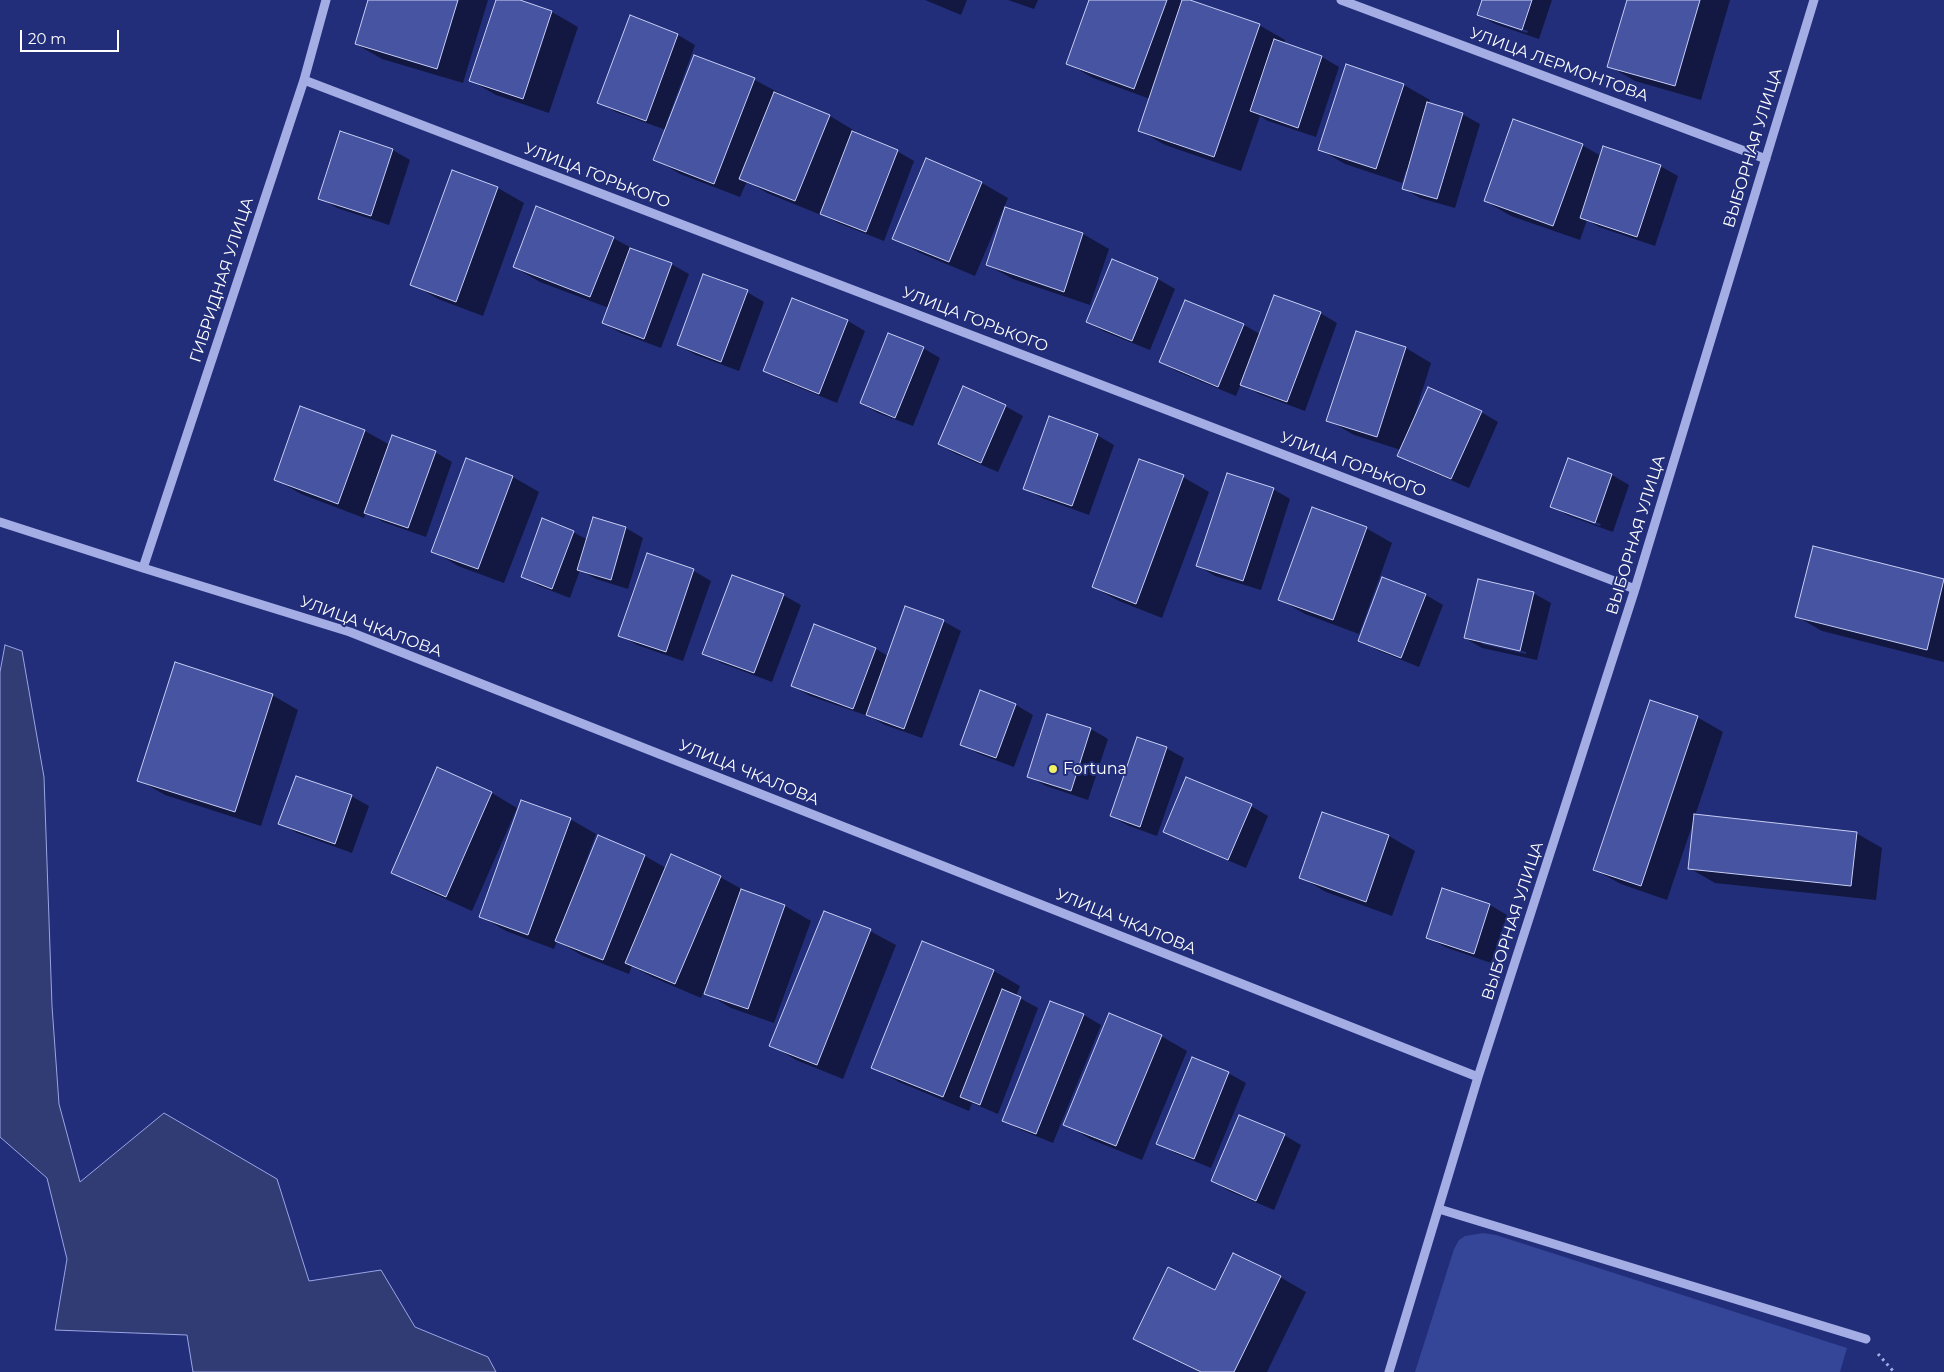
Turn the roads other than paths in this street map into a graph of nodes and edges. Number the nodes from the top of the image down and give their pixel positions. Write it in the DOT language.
graph roads {
  1 [pos="326,0"];
  2 [pos="1341,0"];
  3 [pos="1814,0"];
  4 [pos="304,80"];
  5 [pos="1766,159"];
  6 [pos="0,522"];
  7 [pos="143,568"];
  8 [pos="1635,589"];
  9 [pos="1478,1077"];
  10 [pos="1439,1209"];
  11 [pos="1866,1339"];
  12 [pos="1389,1372"];
  1 -- 4 [label="street, ГИБРИДНАЯ УЛИЦА"];
  2 -- 5 [label="street, УЛИЦА ЛЕРМОНТОВА"];
  3 -- 5 [label="street, ВЫБОРНАЯ УЛИЦА"];
  4 -- 7 [label="street, ГИБРИДНАЯ УЛИЦА"];
  4 -- 8 [label="street, УЛИЦА ГОРЬКОГО"];
  5 -- 8 [label="street, ВЫБОРНАЯ УЛИЦА"];
  6 -- 7 [label="street, УЛИЦА ЧКАЛОВА"];
  7 -- 9 [label="street, УЛИЦА ЧКАЛОВА"];
  8 -- 9 [label="street, ВЫБОРНАЯ УЛИЦА"];
  9 -- 10 [label="street, ВЫБОРНАЯ УЛИЦА"];
  10 -- 11 [label="street"];
  10 -- 12 [label="street, ВЫБОРНАЯ УЛИЦА"];
}
